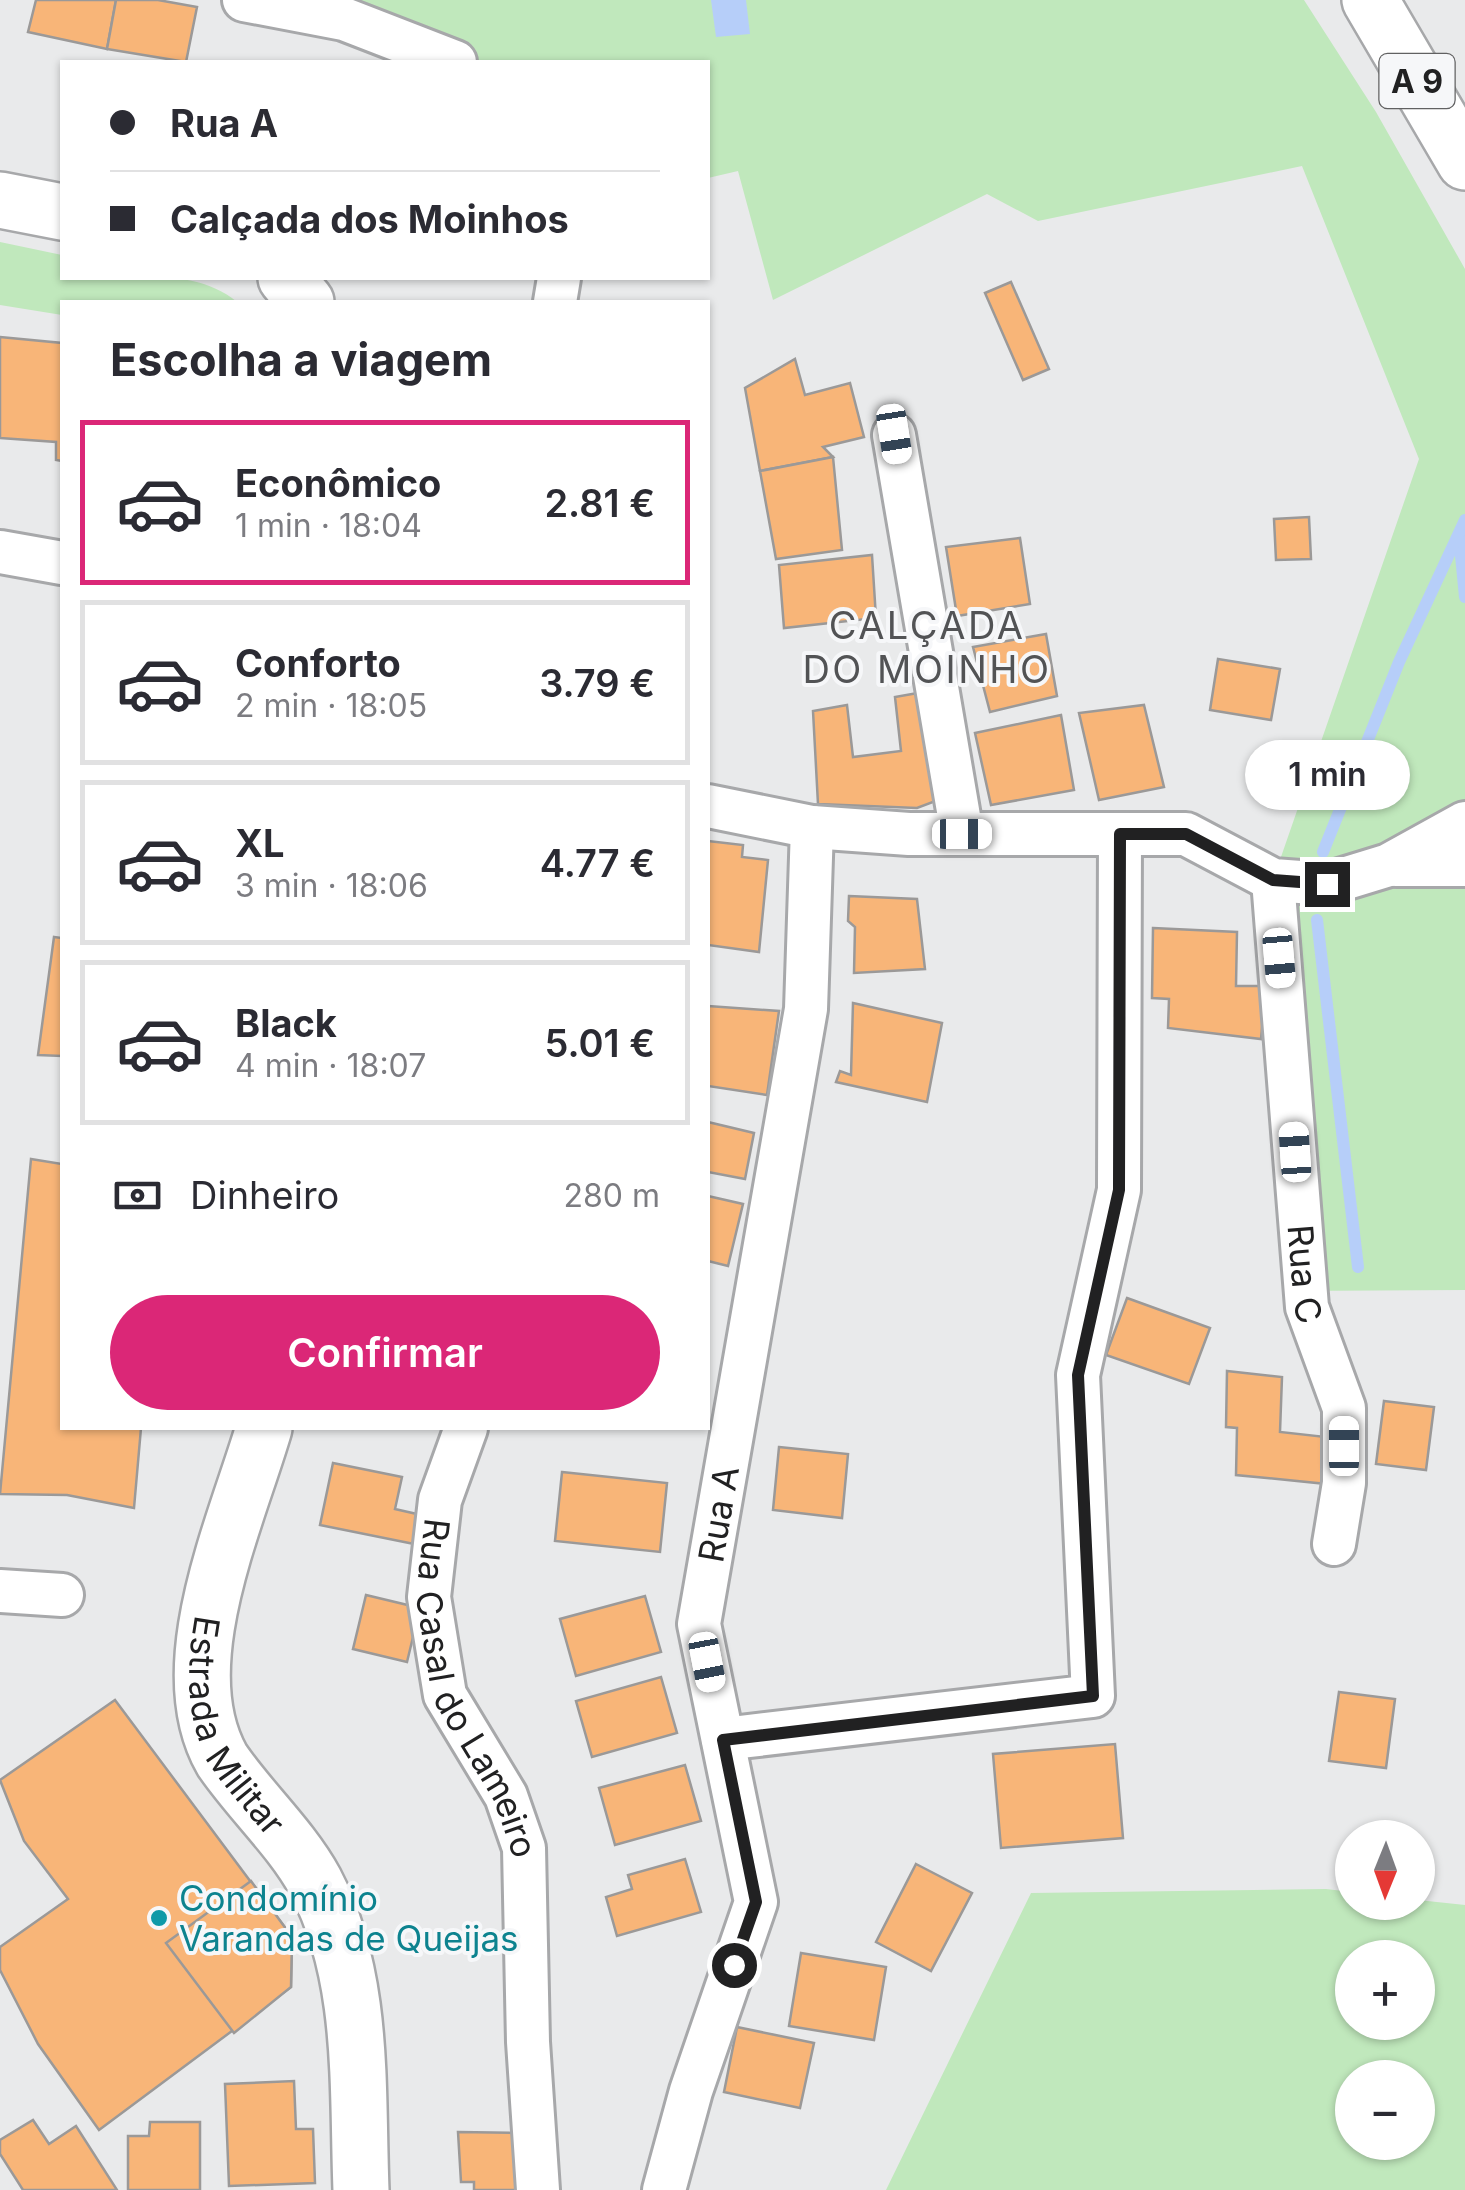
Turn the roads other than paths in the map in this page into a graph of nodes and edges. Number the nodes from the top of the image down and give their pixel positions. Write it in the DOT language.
graph roads {
  1 [pos="244,0"];
  2 [pos="1370,0"];
  3 [pos="449,60"];
  4 [pos="1465,162"];
  5 [pos="0,200"];
  6 [pos="60,212"];
  7 [pos="288,280"];
  8 [pos="304,300"];
  9 [pos="894,434"];
  10 [pos="710,806"];
  11 [pos="1465,823"];
  12 [pos="812,827"];
  13 [pos="962,834"];
  14 [pos="1120,834"];
  15 [pos="1389,865"];
  16 [pos="1465,865"];
  17 [pos="1273,880"];
  18 [pos="263,1430"];
  19 [pos="465,1430"];
  20 [pos="1334,1544"];
  21 [pos="0,1590"];
  22 [pos="62,1595"];
  23 [pos="723,1740"];
  24 [pos="361,2190"];
  25 [pos="538,2190"];
  26 [pos="664,2190"];
  1 -- 3 [label="street"];
  2 -- 4 [label="main road, A 9"];
  5 -- 6 [label="main road"];
  7 -- 8 [label="main road"];
  9 -- 13 [label="street"];
  10 -- 12 [label="street"];
  11 -- 15 [label="street"];
  12 -- 13 [label="street"];
  12 -- 23 [label="street, Rua A"];
  13 -- 14 [label="street"];
  14 -- 17 [label="street"];
  14 -- 23 [label="street"];
  15 -- 16 [label="street"];
  15 -- 17 [label="street"];
  17 -- 20 [label="street, Rua C"];
  18 -- 24 [label="main road, Estrada Militar"];
  19 -- 25 [label="street, Rua Casal do Lameiro"];
  21 -- 22 [label="street"];
  23 -- 26 [label="street, Rua A"];
}
